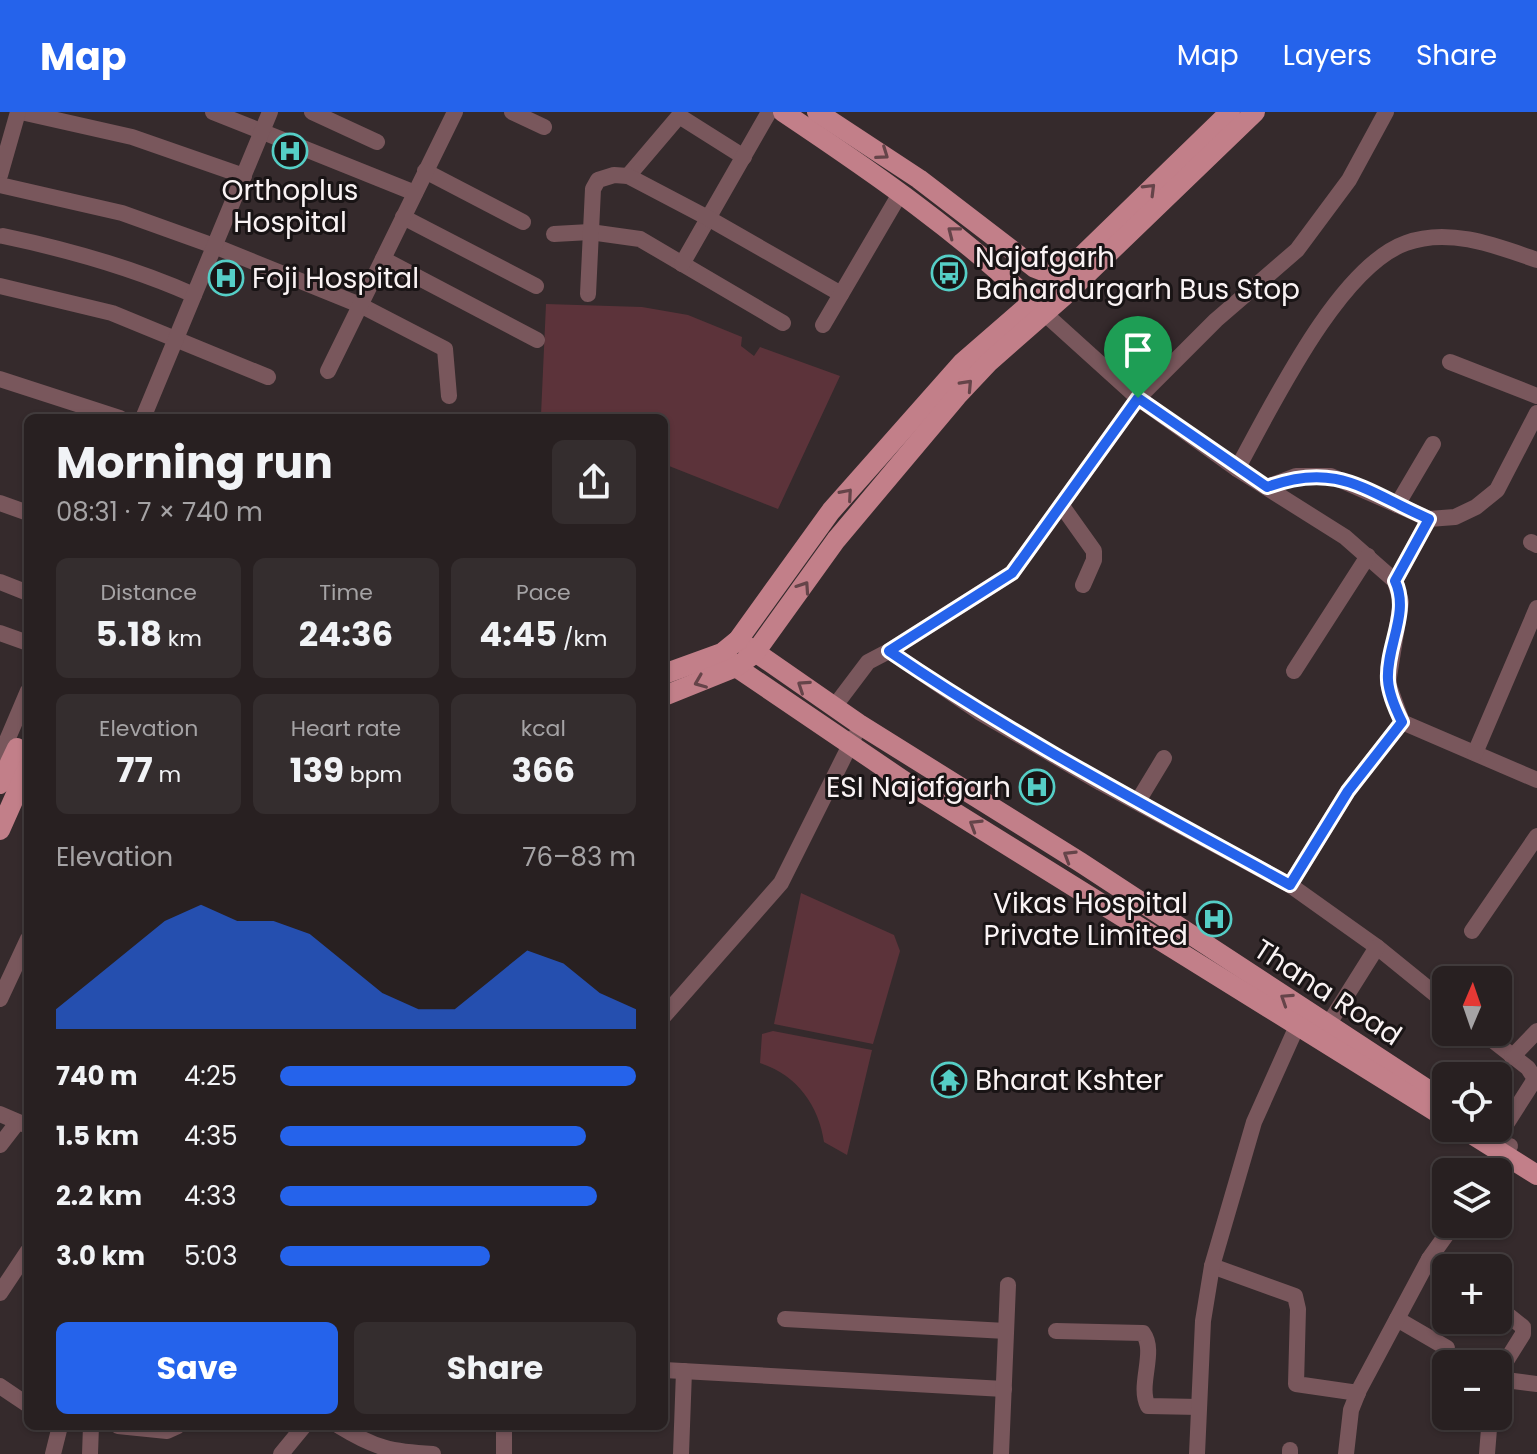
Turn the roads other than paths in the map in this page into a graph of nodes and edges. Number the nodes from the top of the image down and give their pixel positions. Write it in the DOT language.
graph roads {
  1 [pos="20,112"];
  2 [pos="213,112"];
  3 [pos="270,112"];
  4 [pos="312,112"];
  5 [pos="455,112"];
  6 [pos="512,112"];
  7 [pos="769,112"];
  8 [pos="783,112"];
  9 [pos="1230,112"];
  10 [pos="1255,112"];
  11 [pos="1386,112"];
  12 [pos="826,115"];
  13 [pos="544,127"];
  14 [pos="263,130"];
  15 [pos="377,142"];
  16 [pos="744,157"];
  17 [pos="425,171"];
  18 [pos="0,175"];
  19 [pos="244,176"];
  20 [pos="628,176"];
  21 [pos="0,185"];
  22 [pos="901,192"];
  23 [pos="415,193"];
  24 [pos="403,217"];
  25 [pos="708,218"];
  26 [pos="523,222"];
  27 [pos="590,232"];
  28 [pos="554,234"];
  29 [pos="3,236"];
  30 [pos="214,246"];
  31 [pos="1092,246"];
  32 [pos="383,259"];
  33 [pos="1537,260"];
  34 [pos="682,264"];
  35 [pos="0,286"];
  36 [pos="536,286"];
  37 [pos="588,294"];
  38 [pos="841,294"];
  39 [pos="194,295"];
  40 [pos="360,305"];
  41 [pos="1038,308"];
  42 [pos="783,323"];
  43 [pos="823,325"];
  44 [pos="176,337"];
  45 [pos="537,340"];
  46 [pos="1450,362"];
  47 [pos="328,371"];
  48 [pos="268,377"];
  49 [pos="0,379"];
  50 [pos="449,396"];
  51 [pos="1537,396"];
  52 [pos="1138,398"];
  53 [pos="1537,413"];
  54 [pos="108,414"];
  55 [pos="145,414"];
  56 [pos="1433,444"];
  57 [pos="1237,469"];
  58 [pos="1267,487"];
  59 [pos="0,503"];
  60 [pos="1397,505"];
  61 [pos="1062,506"];
  62 [pos="24,512"];
  63 [pos="1429,519"];
  64 [pos="1368,556"];
  65 [pos="1395,581"];
  66 [pos="0,582"];
  67 [pos="1083,585"];
  68 [pos="24,591"];
  69 [pos="1537,608"];
  70 [pos="0,633"];
  71 [pos="24,642"];
  72 [pos="732,651"];
  73 [pos="889,651"];
  74 [pos="754,654"];
  75 [pos="1294,671"];
  76 [pos="668,673"];
  77 [pos="668,693"];
  78 [pos="834,707"];
  79 [pos="24,708"];
  80 [pos="1402,722"];
  81 [pos="859,724"];
  82 [pos="849,746"];
  83 [pos="1475,753"];
  84 [pos="1164,758"];
  85 [pos="12,761"];
  86 [pos="1537,780"];
  87 [pos="1138,801"];
  88 [pos="0,830"];
  89 [pos="1537,836"];
  90 [pos="1290,885"];
  91 [pos="1472,931"];
  92 [pos="1377,947"];
  93 [pos="24,948"];
  94 [pos="1432,992"];
  95 [pos="0,999"];
  96 [pos="668,1011"];
  97 [pos="1328,1025"];
  98 [pos="1297,1026"];
  99 [pos="1537,1031"];
  100 [pos="1499,1046"];
  101 [pos="1512,1057"];
  102 [pos="1432,1093"];
  103 [pos="1432,1109"];
  104 [pos="0,1114"];
  105 [pos="22,1125"];
  106 [pos="0,1145"];
  107 [pos="1497,1148"];
  108 [pos="1537,1161"];
  109 [pos="1537,1175"];
  110 [pos="1444,1238"];
  111 [pos="24,1257"];
  112 [pos="1429,1259"];
  113 [pos="1432,1261"];
  114 [pos="1212,1266"];
  115 [pos="1008,1285"];
  116 [pos="0,1293"];
  117 [pos="785,1319"];
  118 [pos="1397,1319"];
  119 [pos="1512,1319"];
  120 [pos="1006,1331"];
  121 [pos="1056,1331"];
  122 [pos="1530,1334"];
  123 [pos="1447,1348"];
  124 [pos="1512,1354"];
  125 [pos="668,1370"];
  126 [pos="684,1371"];
  127 [pos="1512,1379"];
  128 [pos="1537,1384"];
  129 [pos="0,1386"];
  130 [pos="1004,1389"];
  131 [pos="1358,1393"];
  132 [pos="24,1402"];
  133 [pos="1199,1407"];
  134 [pos="59,1430"];
  135 [pos="91,1430"];
  136 [pos="301,1430"];
  137 [pos="346,1430"];
  138 [pos="504,1430"];
  139 [pos="1489,1430"];
  140 [pos="390,1453"];
  141 [pos="53,1454"];
  142 [pos="90,1454"];
  143 [pos="281,1454"];
  144 [pos="433,1454"];
  145 [pos="504,1454"];
  146 [pos="681,1454"];
  147 [pos="1001,1454"];
  148 [pos="1197,1454"];
  149 [pos="1346,1454"];
  150 [pos="1487,1454"];
  1 -- 18 [label="street"];
  1 -- 19 [label="street"];
  2 -- 14 [label="street"];
  3 -- 14 [label="street"];
  4 -- 15 [label="street"];
  5 -- 17 [label="street"];
  6 -- 13 [label="street"];
  7 -- 16 [label="street"];
  8 -- 22 [label="main road"];
  31 -- 9 [label="main road, one-way"];
  10 -- 41 [label="main road"];
  11 -- 52 [label="street"];
  12 -- 31 [label="main road, one-way"];
  14 -- 19 [label="street"];
  14 -- 23 [label="street"];
  16 -- 20 [label="street"];
  16 -- 25 [label="street"];
  17 -- 23 [label="street"];
  17 -- 26 [label="street"];
  19 -- 30 [label="street"];
  20 -- 25 [label="street"];
  20 -- 27 [label="street"];
  21 -- 30 [label="street"];
  22 -- 38 [label="street"];
  41 -- 22 [label="main road, one-way"];
  23 -- 24 [label="street"];
  24 -- 32 [label="street"];
  24 -- 36 [label="street"];
  25 -- 34 [label="street"];
  25 -- 38 [label="street"];
  27 -- 28 [label="street"];
  27 -- 34 [label="street"];
  27 -- 37 [label="street"];
  29 -- 39 [label="street"];
  30 -- 39 [label="street"];
  30 -- 40 [label="street"];
  31 -- 41 [label="main road"];
  32 -- 40 [label="street"];
  32 -- 45 [label="street"];
  33 -- 57 [label="street"];
  34 -- 42 [label="street"];
  35 -- 44 [label="street"];
  38 -- 43 [label="street"];
  39 -- 44 [label="street"];
  40 -- 47 [label="street"];
  40 -- 50 [label="street"];
  41 -- 52 [label="street"];
  72 -- 41 [label="main road, one-way"];
  74 -- 41 [label="main road, one-way"];
  44 -- 48 [label="street"];
  44 -- 55 [label="street"];
  46 -- 51 [label="street"];
  49 -- 54 [label="street"];
  52 -- 57 [label="street"];
  52 -- 61 [label="street"];
  53 -- 63 [label="street"];
  56 -- 60 [label="street"];
  57 -- 58 [label="street"];
  58 -- 60 [label="street"];
  58 -- 64 [label="street"];
  59 -- 62 [label="street"];
  60 -- 63 [label="street"];
  61 -- 67 [label="street"];
  61 -- 73 [label="street"];
  63 -- 65 [label="street"];
  64 -- 65 [label="street"];
  64 -- 75 [label="street"];
  65 -- 80 [label="street"];
  66 -- 68 [label="street"];
  69 -- 83 [label="street"];
  70 -- 71 [label="street"];
  72 -- 74 [label="main road, Thana Road"];
  72 -- 76 [label="main road"];
  72 -- 77 [label="main road, one-way"];
  72 -- 82 [label="main road"];
  73 -- 78 [label="street"];
  73 -- 87 [label="street"];
  78 -- 74 [label="main road, Thana Road, one-way"];
  78 -- 81 [label="main road, Thana Road"];
  79 -- 85 [label="street"];
  80 -- 83 [label="street"];
  80 -- 90 [label="street"];
  81 -- 82 [label="street"];
  97 -- 81 [label="main road, Thana Road, one-way"];
  82 -- 96 [label="street"];
  98 -- 82 [label="main road, one-way"];
  83 -- 86 [label="street"];
  84 -- 87 [label="street"];
  85 -- 88 [label="main road"];
  87 -- 90 [label="street"];
  89 -- 91 [label="street"];
  90 -- 92 [label="street"];
  92 -- 94 [label="street"];
  92 -- 97 [label="street"];
  93 -- 95 [label="street"];
  97 -- 102 [label="main road, Thana Road"];
  98 -- 103 [label="main road"];
  98 -- 114 [label="street"];
  99 -- 101 [label="street"];
  100 -- 101 [label="street"];
  101 -- 107 [label="street"];
  104 -- 105 [label="street"];
  105 -- 106 [label="street"];
  107 -- 108 [label="main road"];
  107 -- 109 [label="main road"];
  110 -- 112 [label="street"];
  111 -- 116 [label="street"];
  112 -- 113 [label="street"];
  112 -- 118 [label="street"];
  114 -- 131 [label="street"];
  114 -- 133 [label="street"];
  115 -- 120 [label="street"];
  117 -- 120 [label="street"];
  118 -- 123 [label="street"];
  118 -- 131 [label="street"];
  119 -- 122 [label="street"];
  120 -- 130 [label="street"];
  121 -- 133 [label="street"];
  122 -- 124 [label="street"];
  125 -- 126 [label="street"];
  126 -- 130 [label="street"];
  126 -- 146 [label="street"];
  127 -- 128 [label="street"];
  129 -- 132 [label="street"];
  130 -- 147 [label="street"];
  131 -- 149 [label="street"];
  133 -- 148 [label="street"];
  134 -- 141 [label="street"];
  135 -- 142 [label="street"];
  136 -- 143 [label="street"];
  137 -- 140 [label="street"];
  138 -- 145 [label="street"];
  139 -- 150 [label="street"];
  140 -- 144 [label="street"];
}
